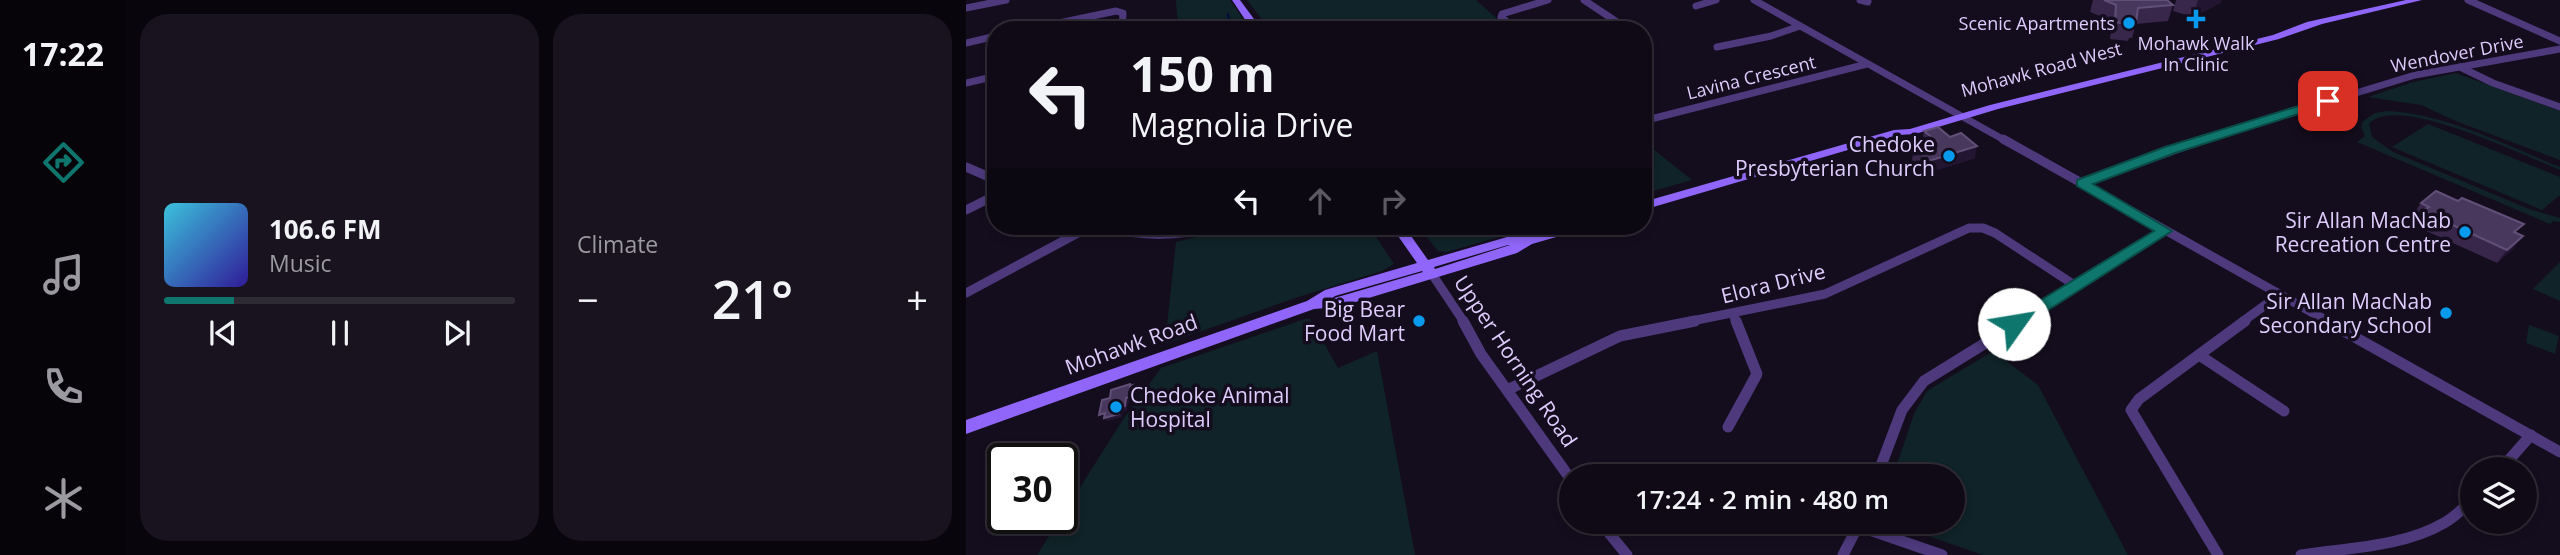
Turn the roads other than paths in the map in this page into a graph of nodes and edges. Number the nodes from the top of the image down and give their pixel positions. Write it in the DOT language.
graph roads {
  1 [pos="1006,0"];
  2 [pos="1236,0"];
  3 [pos="1548,0"];
  4 [pos="1584,0"];
  5 [pos="1716,0"];
  6 [pos="1754,0"];
  7 [pos="1860,0"];
  8 [pos="2418,0"];
  9 [pos="2468,0"];
  10 [pos="1534,2"];
  11 [pos="1868,2"];
  12 [pos="2395,2"];
  13 [pos="1696,6"];
  14 [pos="966,8"];
  15 [pos="1069,21"];
  16 [pos="1123,21"];
  17 [pos="1251,21"];
  18 [pos="1506,21"];
  19 [pos="1616,21"];
  20 [pos="1800,26"];
  21 [pos="987,38"];
  22 [pos="2560,41"];
  23 [pos="966,43"];
  24 [pos="1717,47"];
  25 [pos="2560,49"];
  26 [pos="1867,64"];
  27 [pos="2459,67"];
  28 [pos="987,78"];
  29 [pos="966,83"];
  30 [pos="2560,107"];
  31 [pos="1959,114"];
  32 [pos="1652,119"];
  33 [pos="966,167"];
  34 [pos="987,176"];
  35 [pos="2082,183"];
  36 [pos="987,200"];
  37 [pos="1652,203"];
  38 [pos="966,210"];
  39 [pos="2165,231"];
  40 [pos="1074,235"];
  41 [pos="1140,235"];
  42 [pos="1162,235"];
  43 [pos="1404,235"];
  44 [pos="1550,235"];
  45 [pos="1429,270"];
  46 [pos="2076,286"];
  47 [pos="966,293"];
  48 [pos="2279,295"];
  49 [pos="1733,314"];
  50 [pos="2199,355"];
  51 [pos="1507,390"];
  52 [pos="2284,411"];
  53 [pos="966,427"];
  54 [pos="1728,427"];
  55 [pos="2531,435"];
  56 [pos="2560,452"];
  57 [pos="2512,457"];
  58 [pos="1560,464"];
  59 [pos="1882,464"];
  60 [pos="2460,511"];
  61 [pos="1610,534"];
  62 [pos="1854,534"];
  63 [pos="1886,534"];
  64 [pos="2323,553"];
  65 [pos="1627,555"];
  66 [pos="1843,555"];
  67 [pos="1942,555"];
  68 [pos="2218,555"];
  69 [pos="2301,555"];
  1 -- 14 [label="street"];
  2 -- 17 [label="main road"];
  3 -- 10 [label="street"];
  4 -- 19 [label="street"];
  5 -- 13 [label="street"];
  6 -- 20 [label="street"];
  7 -- 11 [label="street"];
  8 -- 12 [label="main road, Mohawk Road West"];
  9 -- 22 [label="street"];
  10 -- 18 [label="street"];
  12 -- 31 [label="main road, Mohawk Road West"];
  15 -- 16 [label="street"];
  20 -- 24 [label="street"];
  20 -- 26 [label="street"];
  21 -- 23 [label="street"];
  25 -- 27 [label="street, Wendover Drive"];
  26 -- 31 [label="street"];
  26 -- 32 [label="street, Lavina Crescent"];
  27 -- 30 [label="street"];
  27 -- 35 [label="street, Wendover Drive"];
  28 -- 29 [label="street"];
  31 -- 35 [label="street"];
  31 -- 37 [label="main road, Mohawk Road West"];
  33 -- 34 [label="street"];
  35 -- 39 [label="street"];
  36 -- 38 [label="street"];
  39 -- 46 [label="street"];
  39 -- 48 [label="street"];
  40 -- 47 [label="street"];
  41 -- 42 [label="street"];
  43 -- 45 [label="main road"];
  44 -- 45 [label="main road"];
  45 -- 51 [label="street, Upper Horning Road"];
  45 -- 53 [label="main road, Mohawk Road"];
  46 -- 49 [label="street, Elora Drive"];
  46 -- 59 [label="street"];
  48 -- 50 [label="street"];
  48 -- 55 [label="street"];
  49 -- 51 [label="street, Elora Drive"];
  49 -- 54 [label="street"];
  50 -- 52 [label="street"];
  50 -- 68 [label="street"];
  51 -- 58 [label="street, Upper Horning Road"];
  55 -- 56 [label="street"];
  55 -- 57 [label="street"];
  60 -- 64 [label="street"];
  61 -- 65 [label="street"];
  62 -- 66 [label="street"];
  63 -- 67 [label="street"];
  64 -- 69 [label="street"];
}
